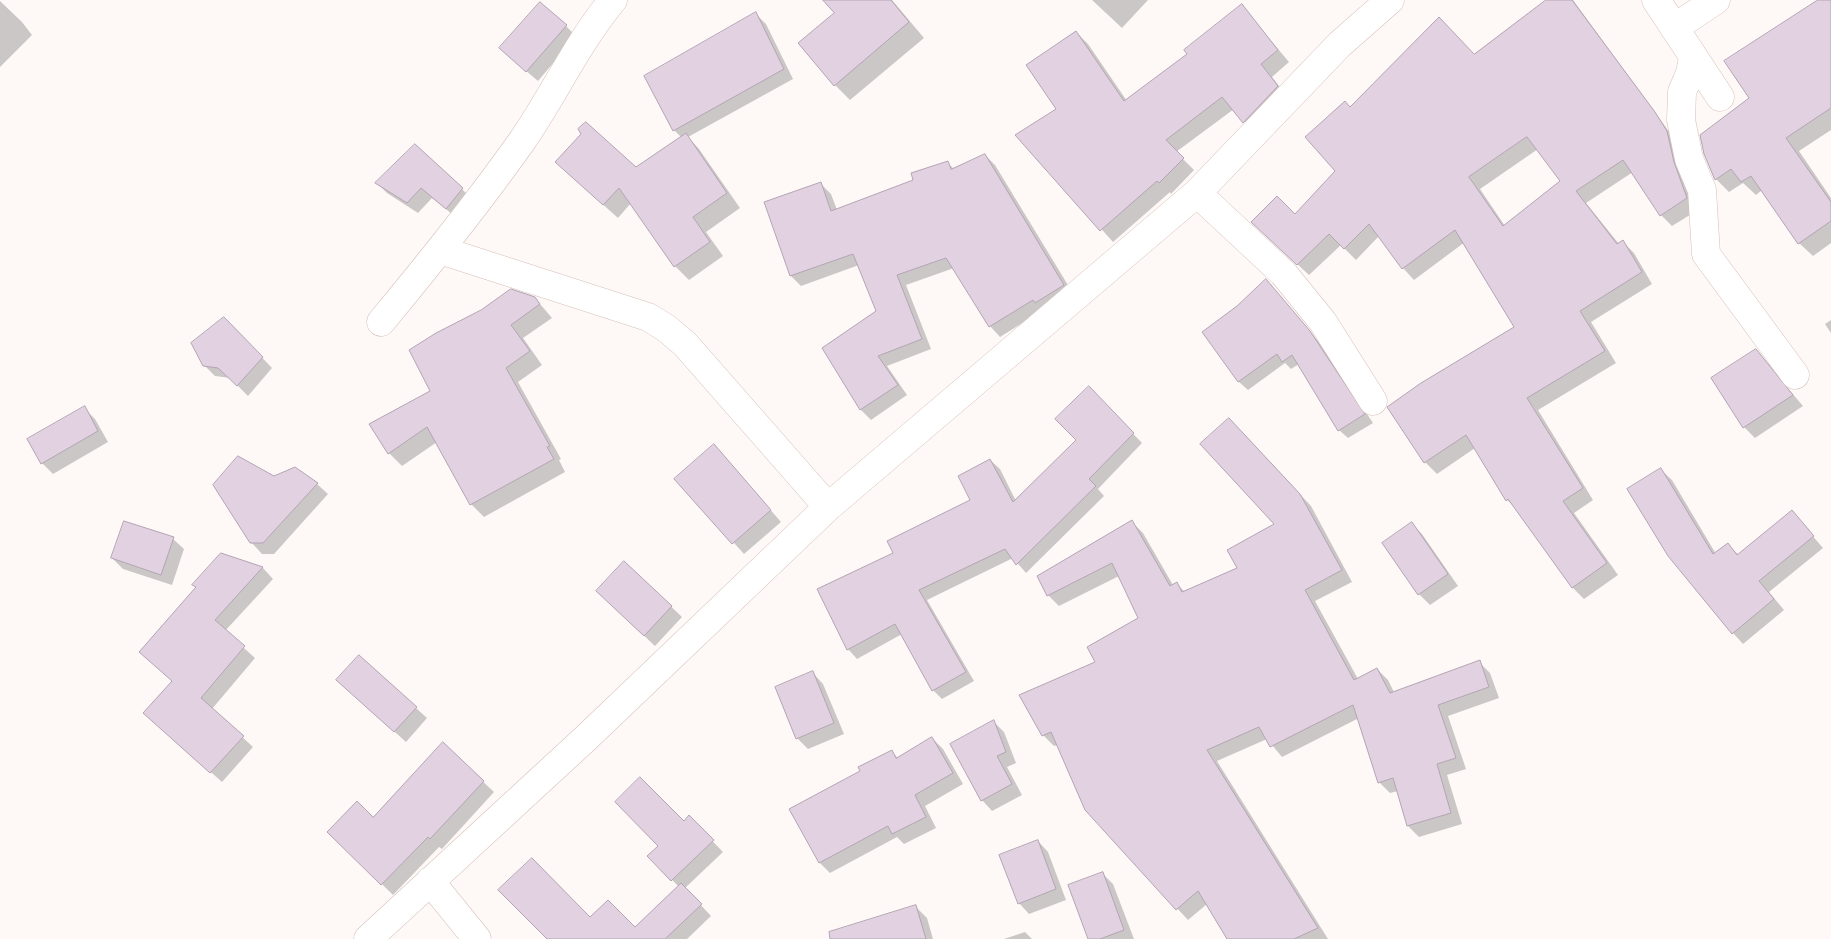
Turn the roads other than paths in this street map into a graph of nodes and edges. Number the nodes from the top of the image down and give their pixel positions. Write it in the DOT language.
graph roads {
  1 [pos="614,0"];
  2 [pos="1390,0"];
  3 [pos="1656,0"];
  4 [pos="1716,0"];
  5 [pos="1674,28"];
  6 [pos="1693,58"];
  7 [pos="1720,98"];
  8 [pos="1197,193"];
  9 [pos="440,250"];
  10 [pos="382,322"];
  11 [pos="1795,374"];
  12 [pos="1373,401"];
  13 [pos="828,507"];
  14 [pos="430,881"];
  15 [pos="368,939"];
  16 [pos="477,939"];
  1 -- 9 [label="street"];
  2 -- 8 [label="street"];
  3 -- 5 [label="street"];
  4 -- 5 [label="street"];
  5 -- 6 [label="street"];
  6 -- 7 [label="street"];
  6 -- 11 [label="street"];
  8 -- 12 [label="street"];
  8 -- 13 [label="street"];
  9 -- 10 [label="street"];
  9 -- 13 [label="street"];
  13 -- 14 [label="street"];
  14 -- 15 [label="street"];
  14 -- 16 [label="street"];
}
